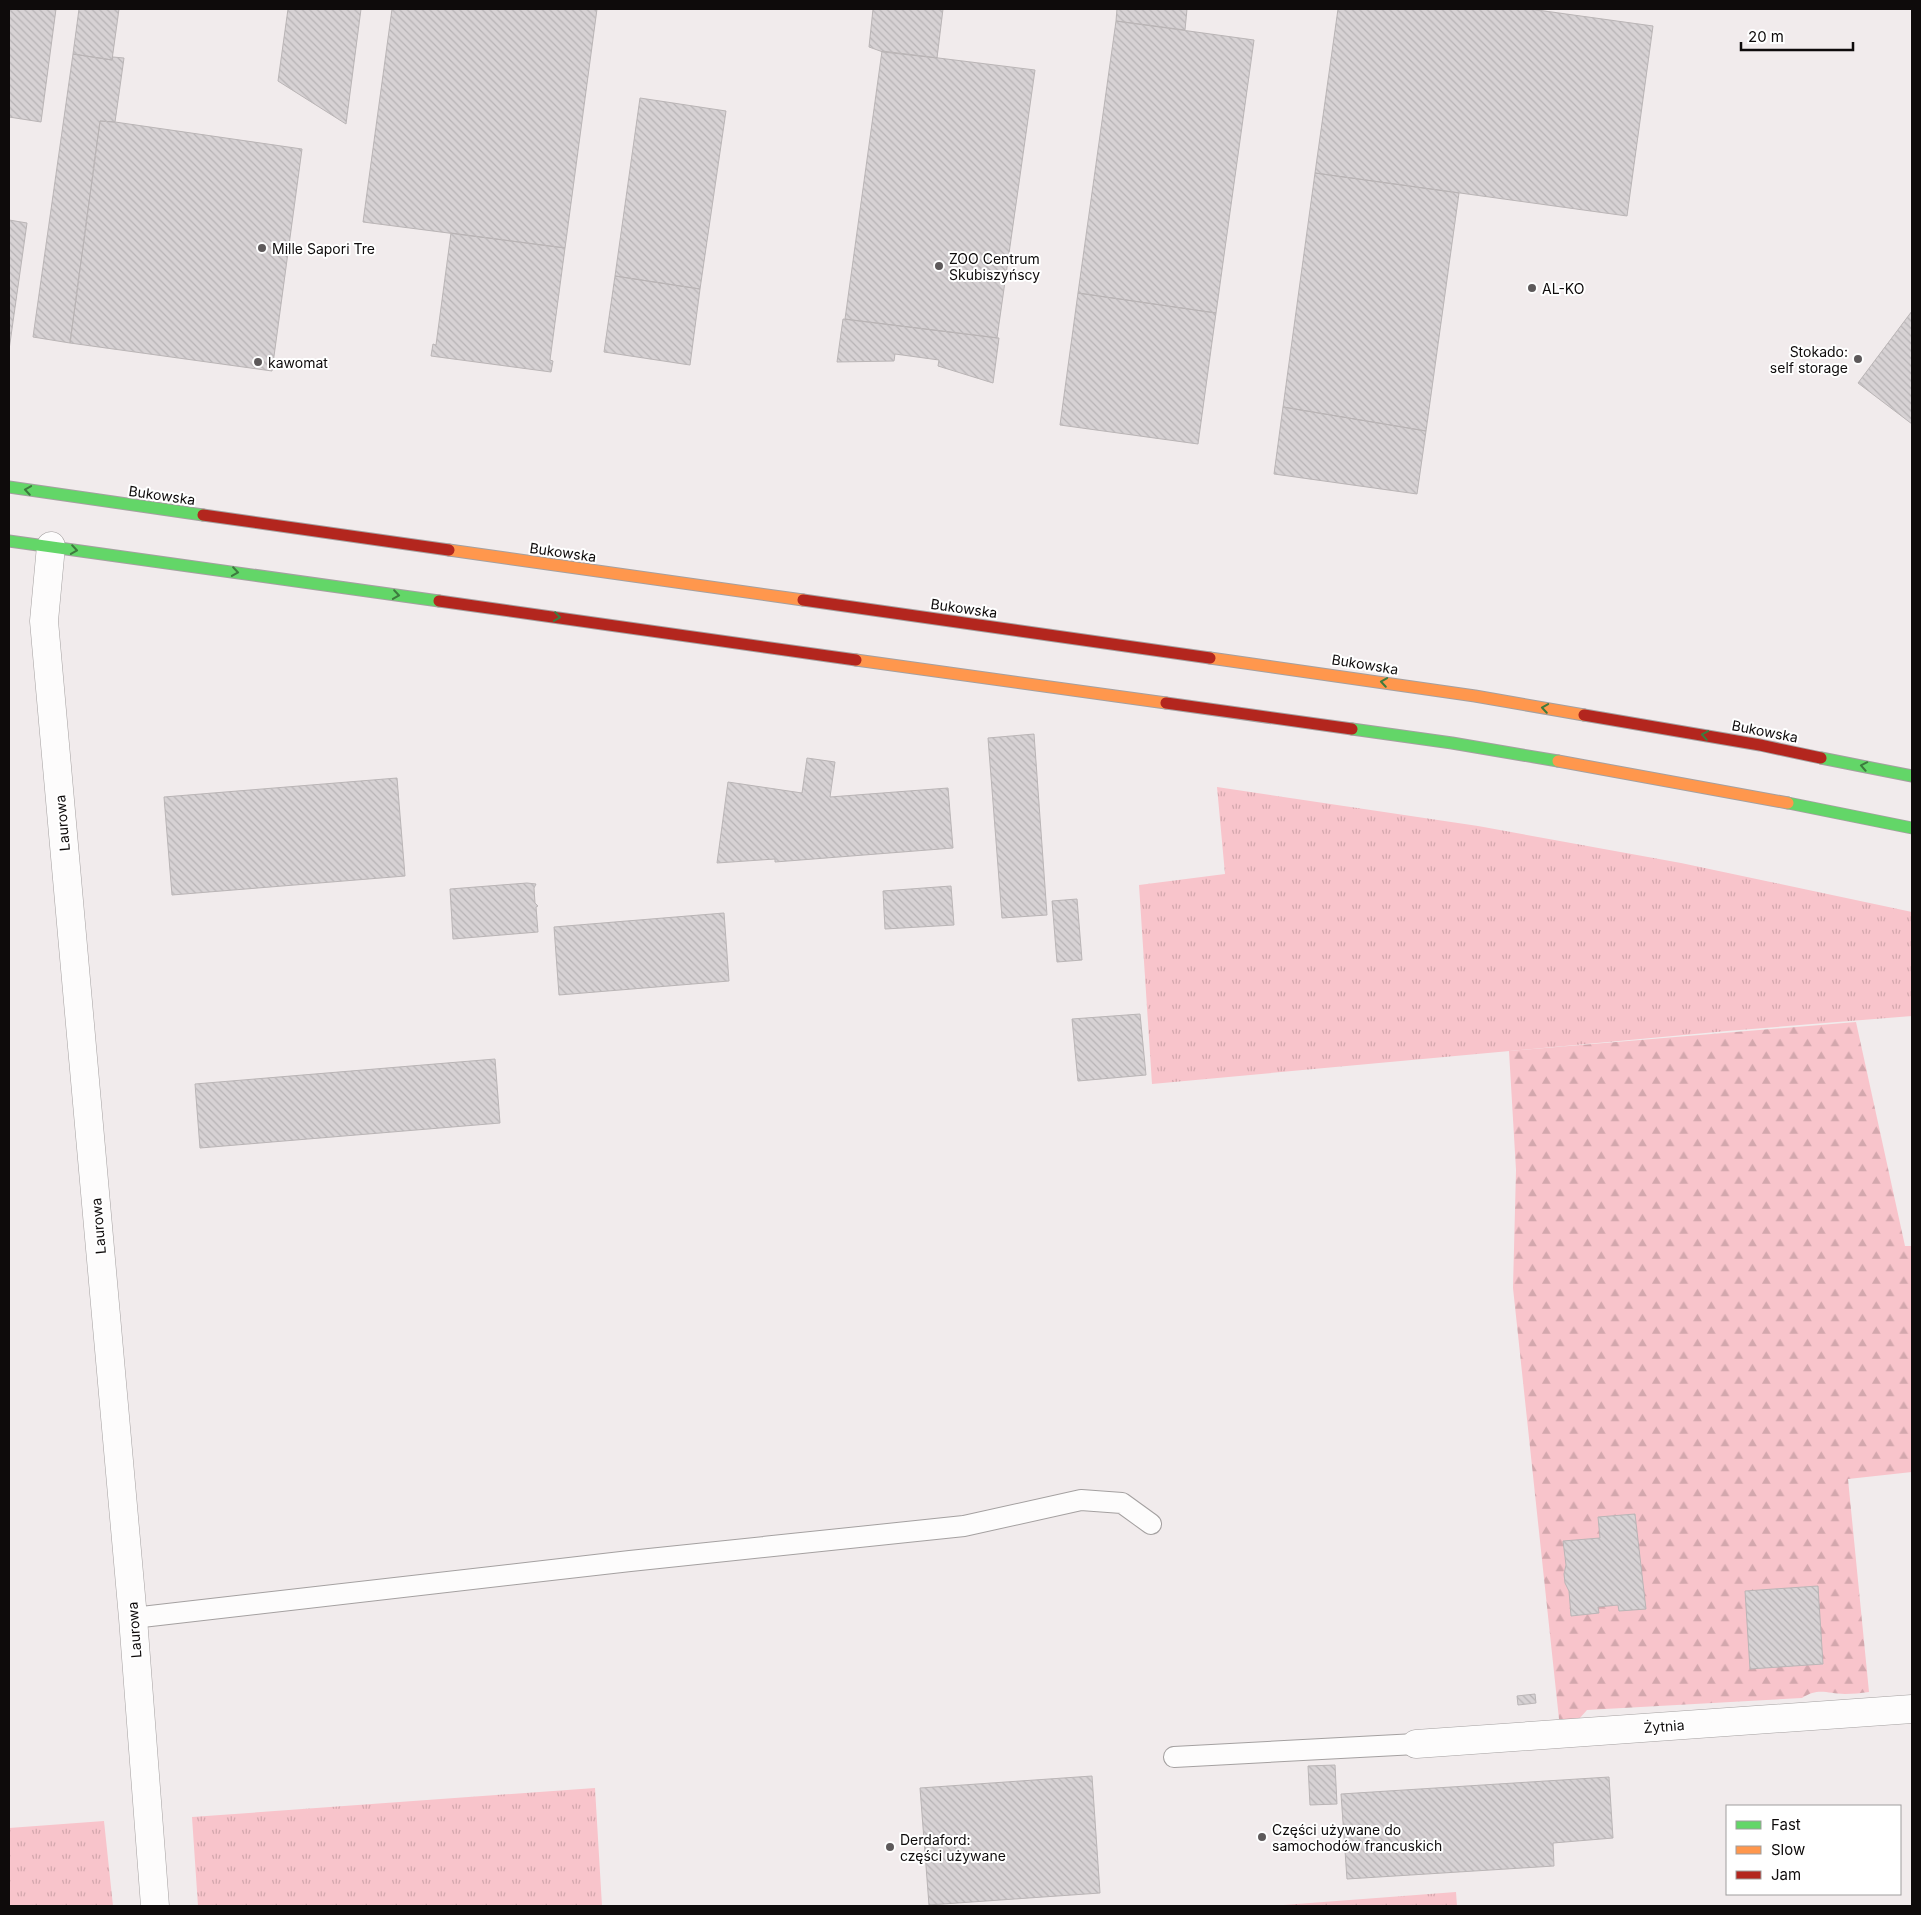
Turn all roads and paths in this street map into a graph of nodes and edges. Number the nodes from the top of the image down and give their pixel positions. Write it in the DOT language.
graph roads {
  1 [pos="9,487"];
  2 [pos="9,541"];
  3 [pos="51,546"];
  4 [pos="1912,776"];
  5 [pos="1912,828"];
  6 [pos="1151,1524"];
  7 [pos="133,1618"];
  8 [pos="1912,1708"];
  9 [pos="1416,1744"];
  10 [pos="1174,1757"];
  11 [pos="155,1906"];
  4 -- 1 [label="main road, Bukowska, one-way"];
  2 -- 3 [label="main road"];
  3 -- 5 [label="main road, one-way"];
  3 -- 7 [label="street, Laurowa"];
  6 -- 7 [label="lane"];
  7 -- 11 [label="street, Laurowa"];
  8 -- 9 [label="street, Żytnia"];
  9 -- 10 [label="lane"];
}
